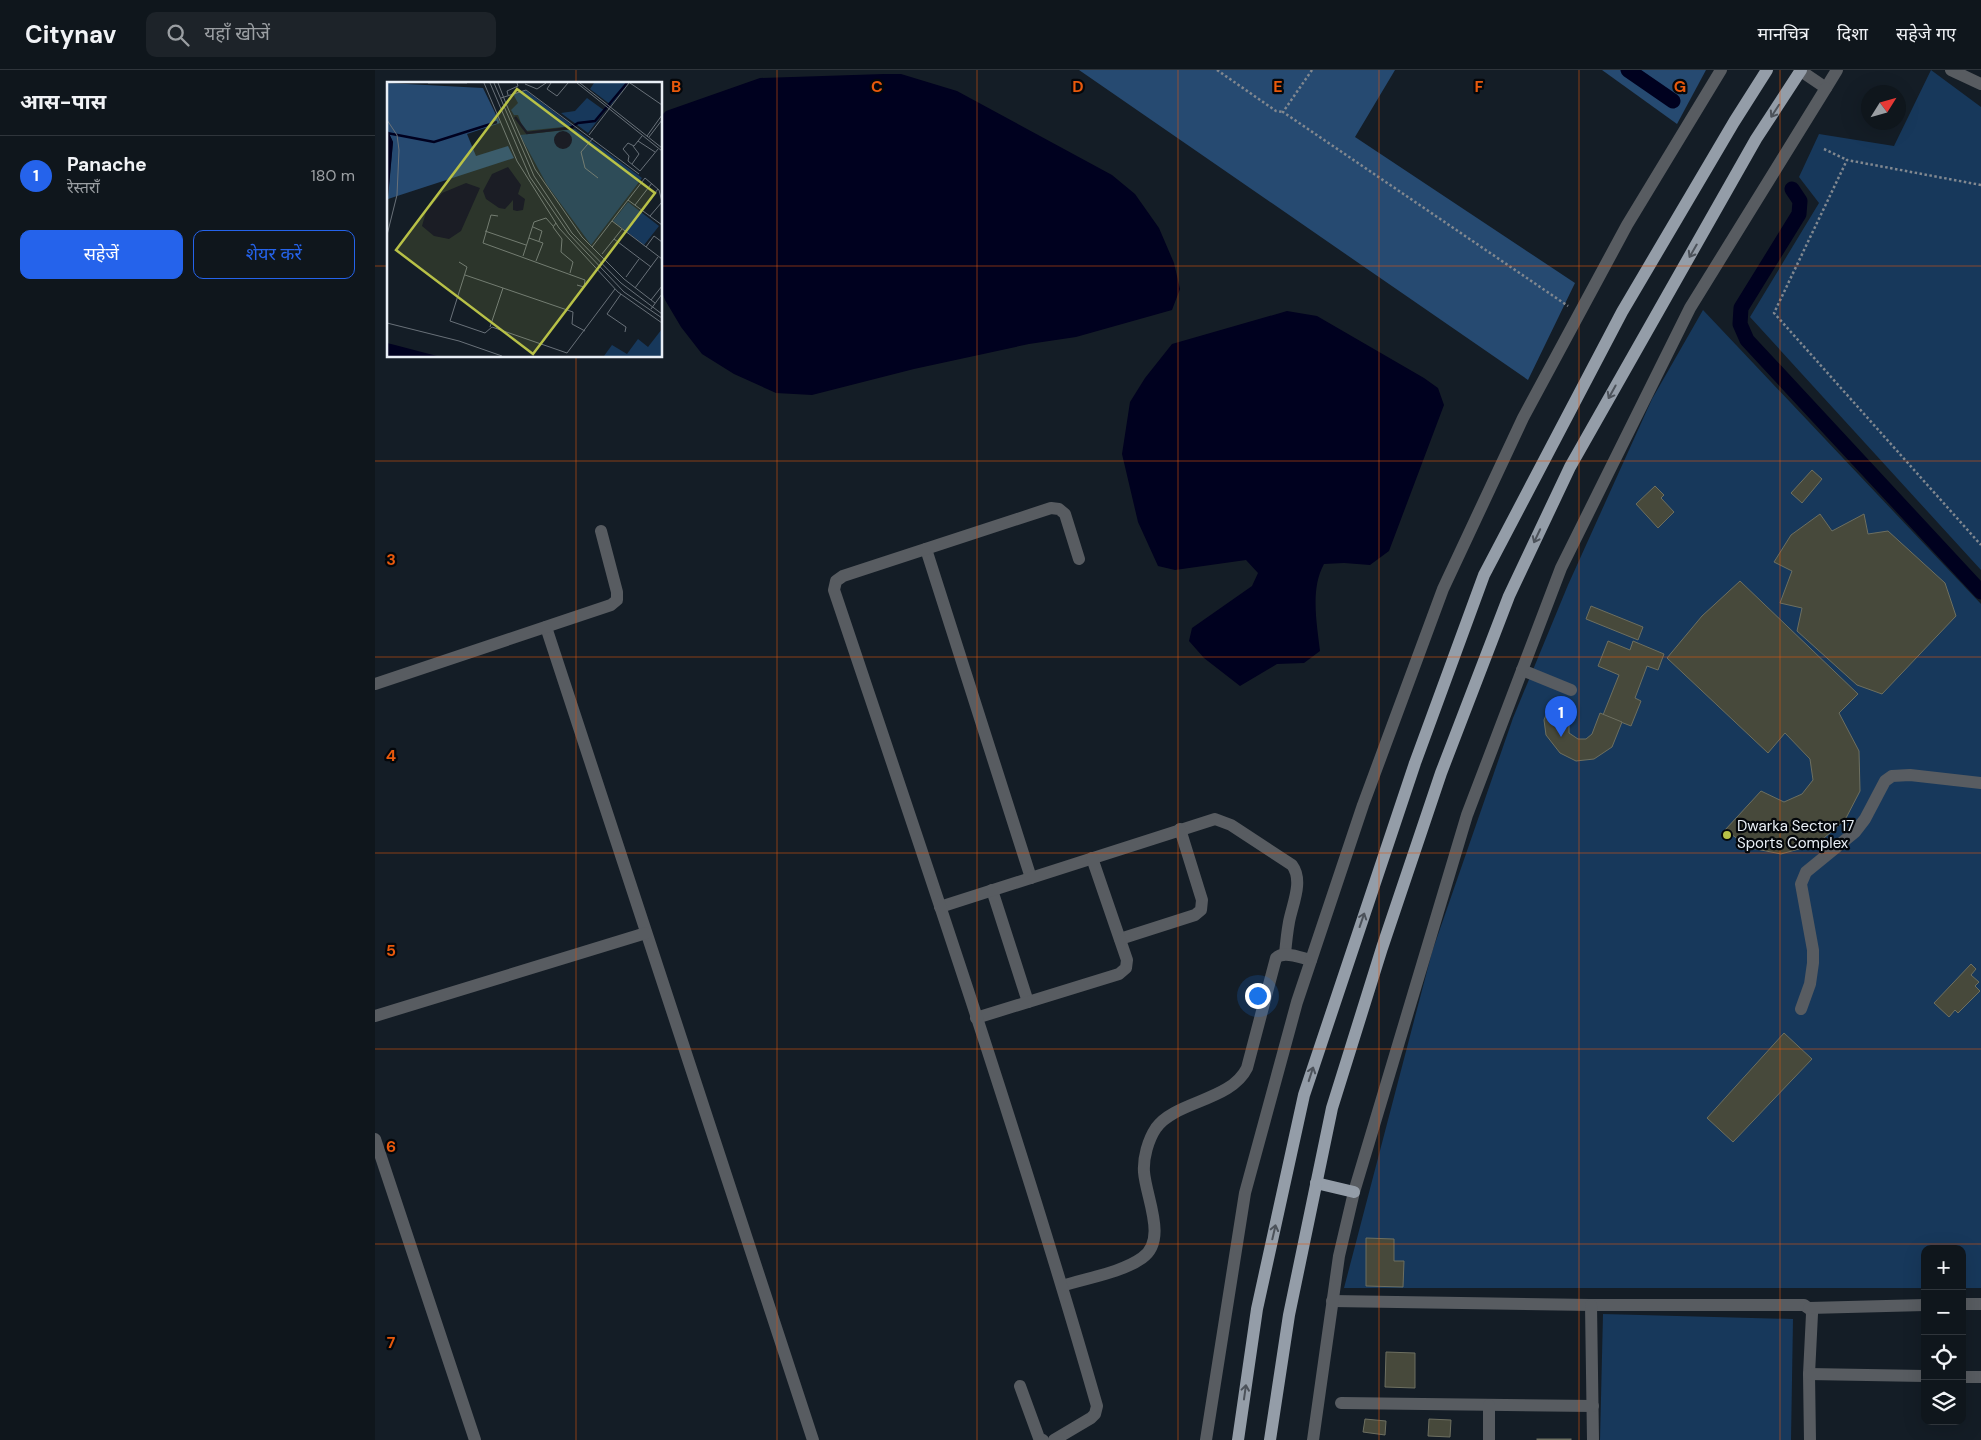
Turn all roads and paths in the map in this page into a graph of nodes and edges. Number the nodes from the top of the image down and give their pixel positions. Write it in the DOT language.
graph roads {
  1 [pos="1217,70"];
  2 [pos="1312,70"];
  3 [pos="1721,70"];
  4 [pos="1767,70"];
  5 [pos="1801,70"];
  6 [pos="1837,70"];
  7 [pos="1951,70"];
  8 [pos="1981,84"];
  9 [pos="1826,88"];
  10 [pos="1283,112"];
  11 [pos="1824,149"];
  12 [pos="1847,160"];
  13 [pos="1981,184"];
  14 [pos="1579,314"];
  15 [pos="601,530"];
  16 [pos="1981,545"];
  17 [pos="926,548"];
  18 [pos="1079,559"];
  19 [pos="547,627"];
  20 [pos="1522,670"];
  21 [pos="375,684"];
  22 [pos="1571,690"];
  23 [pos="1981,783"];
  24 [pos="1180,829"];
  25 [pos="1092,858"];
  26 [pos="1031,878"];
  27 [pos="992,890"];
  28 [pos="940,908"];
  29 [pos="646,934"];
  30 [pos="1120,939"];
  31 [pos="1285,954"];
  32 [pos="1311,960"];
  33 [pos="1028,1002"];
  34 [pos="1801,1010"];
  35 [pos="375,1016"];
  36 [pos="976,1018"];
  37 [pos="375,1139"];
  38 [pos="1317,1183"];
  39 [pos="1354,1192"];
  40 [pos="1062,1286"];
  41 [pos="1332,1301"];
  42 [pos="1966,1304"];
  43 [pos="1981,1304"];
  44 [pos="1591,1305"];
  45 [pos="1921,1305"];
  46 [pos="1809,1308"];
  47 [pos="1809,1374"];
  48 [pos="1921,1376"];
  49 [pos="1966,1377"];
  50 [pos="1981,1377"];
  51 [pos="1020,1386"];
  52 [pos="1341,1403"];
  53 [pos="1489,1405"];
  54 [pos="1593,1406"];
  55 [pos="475,1440"];
  56 [pos="813,1440"];
  57 [pos="1043,1440"];
  58 [pos="1054,1440"];
  59 [pos="1206,1440"];
  60 [pos="1238,1440"];
  61 [pos="1270,1440"];
  62 [pos="1313,1440"];
  63 [pos="1489,1440"];
  64 [pos="1593,1440"];
  65 [pos="1810,1440"];
  1 -- 10 [label="path"];
  2 -- 10 [label="path"];
  3 -- 14 [label="street"];
  60 -- 4 [label="main road, one-way"];
  5 -- 9 [label="street"];
  5 -- 38 [label="main road, one-way"];
  6 -- 9 [label="street"];
  7 -- 8 [label="street"];
  9 -- 20 [label="street"];
  10 -- 14 [label="path"];
  11 -- 12 [label="path"];
  12 -- 13 [label="path"];
  12 -- 16 [label="path"];
  14 -- 32 [label="street"];
  15 -- 19 [label="street"];
  17 -- 18 [label="street"];
  17 -- 26 [label="street"];
  17 -- 28 [label="street"];
  19 -- 21 [label="street"];
  19 -- 29 [label="street"];
  20 -- 22 [label="street"];
  20 -- 39 [label="street"];
  23 -- 34 [label="street"];
  24 -- 25 [label="street"];
  24 -- 30 [label="street"];
  24 -- 31 [label="street"];
  25 -- 26 [label="street"];
  25 -- 30 [label="street"];
  26 -- 27 [label="street"];
  27 -- 28 [label="street"];
  27 -- 33 [label="street"];
  28 -- 36 [label="street"];
  29 -- 35 [label="street"];
  29 -- 56 [label="street"];
  30 -- 33 [label="street"];
  31 -- 32 [label="street"];
  31 -- 40 [label="street"];
  32 -- 59 [label="street"];
  33 -- 36 [label="street"];
  36 -- 40 [label="street"];
  37 -- 55 [label="street"];
  38 -- 39 [label="main road"];
  38 -- 61 [label="main road"];
  39 -- 41 [label="street"];
  40 -- 58 [label="street"];
  41 -- 44 [label="street"];
  41 -- 62 [label="street"];
  42 -- 43 [label="street"];
  44 -- 46 [label="street"];
  44 -- 54 [label="street"];
  45 -- 46 [label="street"];
  46 -- 47 [label="street"];
  47 -- 48 [label="street"];
  47 -- 65 [label="street"];
  49 -- 50 [label="street"];
  51 -- 57 [label="street"];
  52 -- 53 [label="street"];
  53 -- 54 [label="street"];
  53 -- 63 [label="street"];
  54 -- 64 [label="street"];
}
